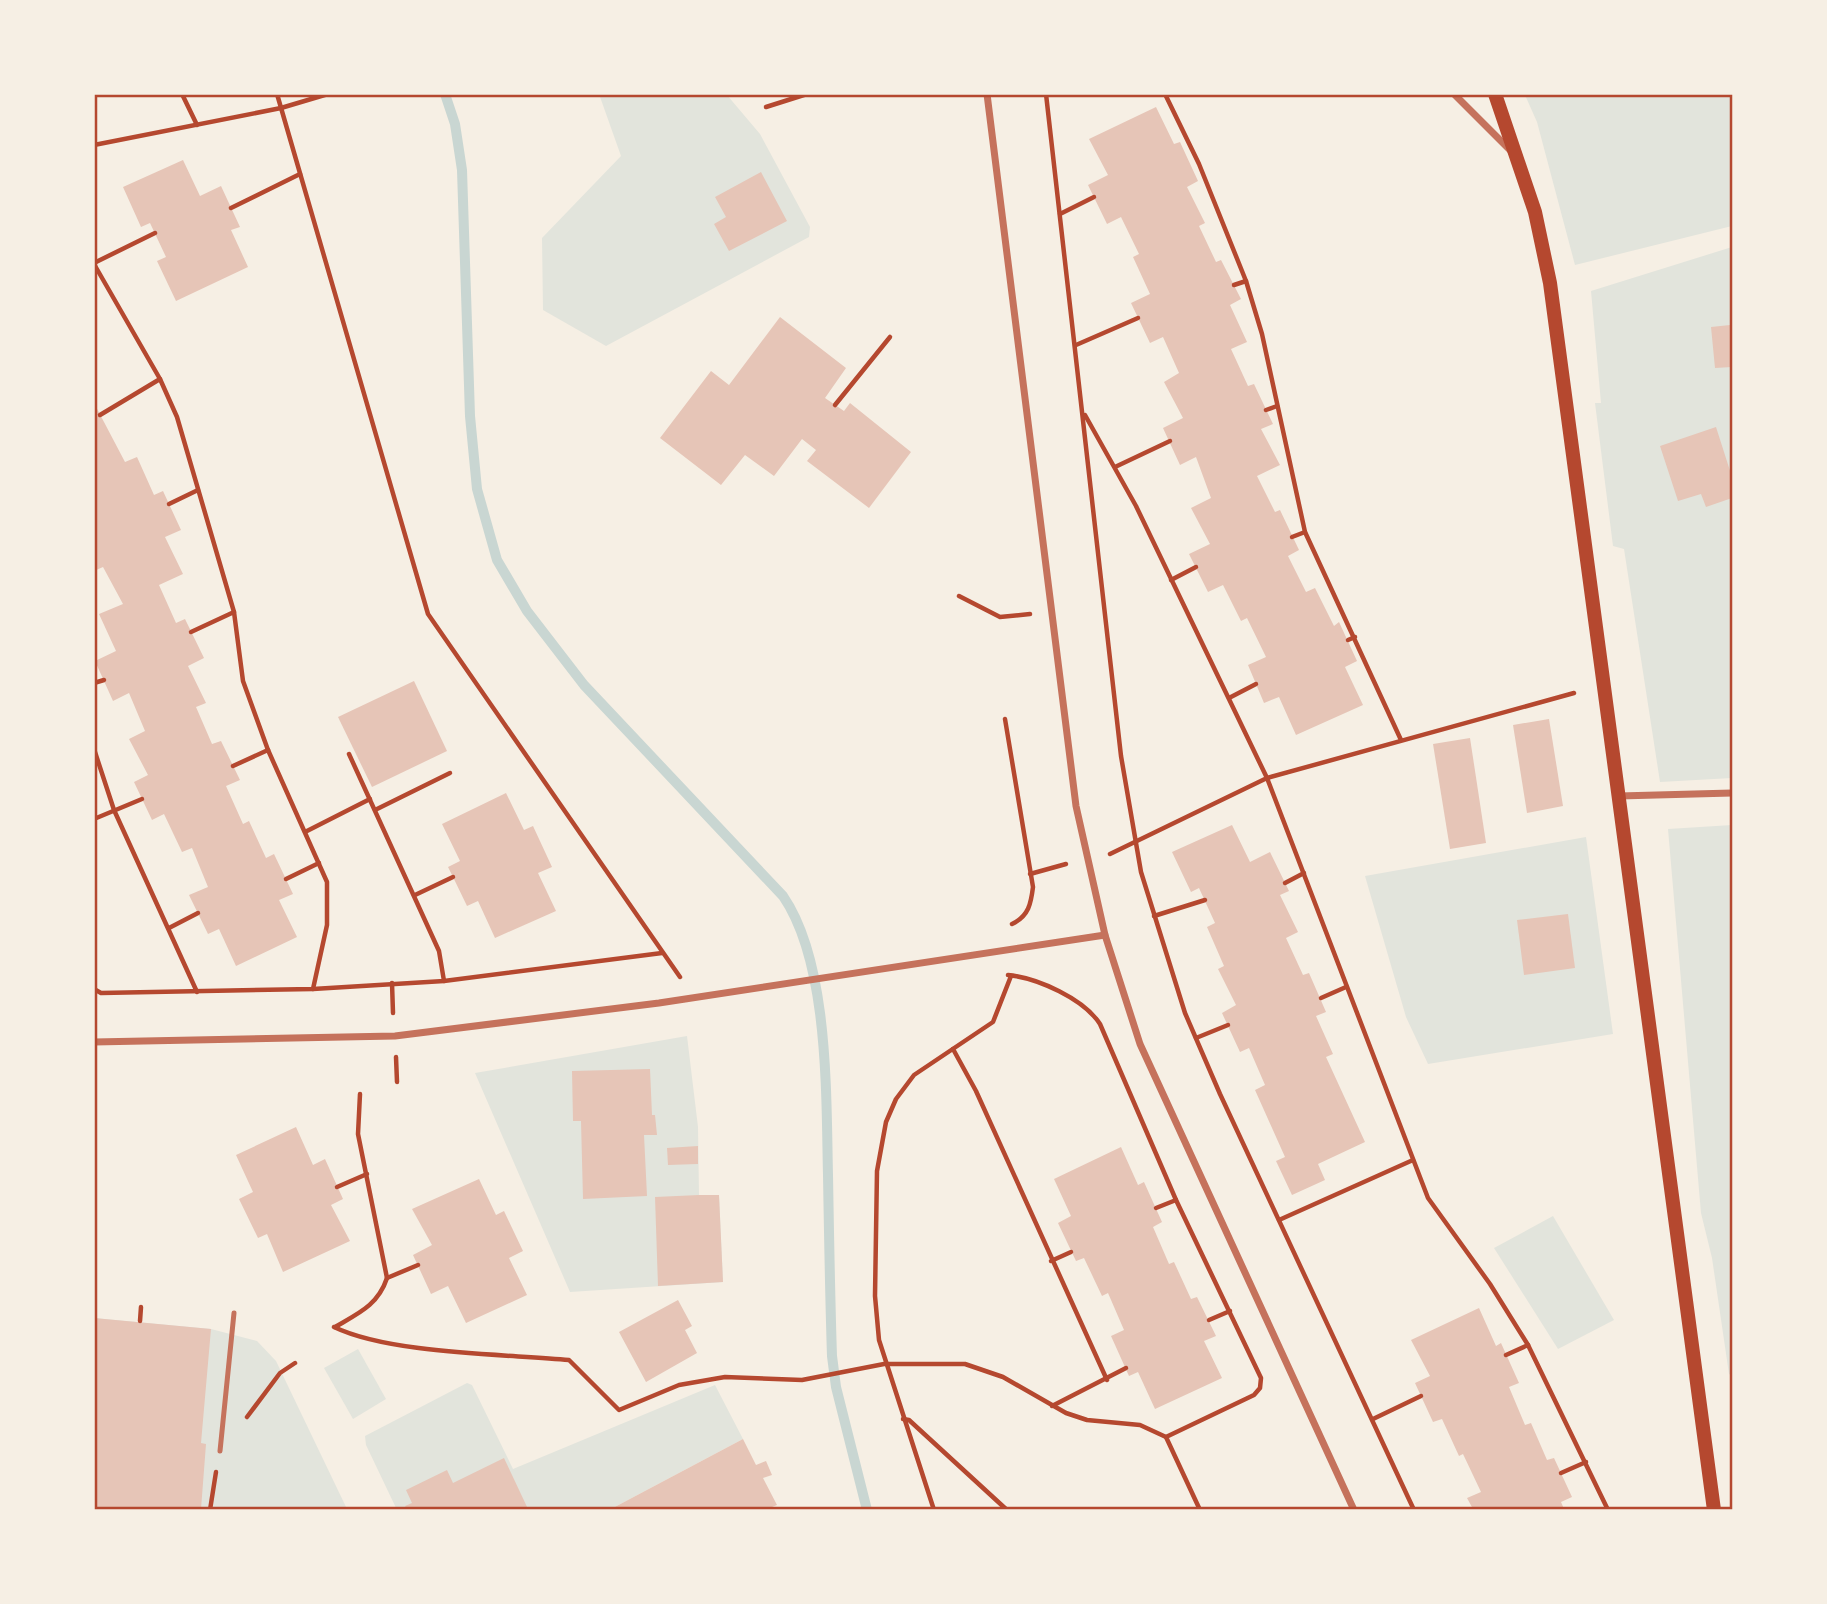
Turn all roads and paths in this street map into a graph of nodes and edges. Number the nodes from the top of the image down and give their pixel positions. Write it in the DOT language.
graph roads {
  1 [pos="182,94"];
  2 [pos="277,94"];
  3 [pos="328,94"];
  4 [pos="807,94"];
  5 [pos="987,94"];
  6 [pos="1046,94"];
  7 [pos="1165,94"];
  8 [pos="1454,94"];
  9 [pos="1494,94"];
  10 [pos="766,107"];
  11 [pos="281,108"];
  12 [pos="197,125"];
  13 [pos="94,145"];
  14 [pos="1518,158"];
  15 [pos="1199,164"];
  16 [pos="1192,167"];
  17 [pos="300,174"];
  18 [pos="1094,197"];
  19 [pos="231,208"];
  20 [pos="1060,214"];
  21 [pos="155,233"];
  22 [pos="94,263"];
  23 [pos="1246,281"];
  24 [pos="1234,285"];
  25 [pos="1138,318"];
  26 [pos="890,337"];
  27 [pos="1076,345"];
  28 [pos="160,379"];
  29 [pos="835,405"];
  30 [pos="1277,406"];
  31 [pos="1266,410"];
  32 [pos="1083,412"];
  33 [pos="100,415"];
  34 [pos="1170,441"];
  35 [pos="1115,467"];
  36 [pos="198,490"];
  37 [pos="169,504"];
  38 [pos="1305,532"];
  39 [pos="1292,537"];
  40 [pos="1196,567"];
  41 [pos="1171,580"];
  42 [pos="959,596"];
  43 [pos="234,612"];
  44 [pos="1051,612"];
  45 [pos="191,632"];
  46 [pos="1355,637"];
  47 [pos="1348,640"];
  48 [pos="104,680"];
  49 [pos="94,683"];
  50 [pos="1256,684"];
  51 [pos="1574,693"];
  52 [pos="1229,698"];
  53 [pos="1005,719"];
  54 [pos="1401,740"];
  55 [pos="94,749"];
  56 [pos="268,750"];
  57 [pos="349,754"];
  58 [pos="233,766"];
  59 [pos="450,773"];
  60 [pos="1268,778"];
  61 [pos="1732,793"];
  62 [pos="1618,796"];
  63 [pos="142,799"];
  64 [pos="370,799"];
  65 [pos="114,810"];
  66 [pos="375,810"];
  67 [pos="94,819"];
  68 [pos="305,832"];
  69 [pos="1135,844"];
  70 [pos="1101,858"];
  71 [pos="319,863"];
  72 [pos="1068,863"];
  73 [pos="1304,873"];
  74 [pos="1030,874"];
  75 [pos="453,877"];
  76 [pos="286,879"];
  77 [pos="1285,883"];
  78 [pos="415,895"];
  79 [pos="1205,900"];
  80 [pos="198,913"];
  81 [pos="1154,916"];
  82 [pos="169,928"];
  83 [pos="1005,928"];
  84 [pos="1105,935"];
  85 [pos="662,953"];
  86 [pos="680,978"];
  87 [pos="444,981"];
  88 [pos="1346,987"];
  89 [pos="94,989"];
  90 [pos="313,989"];
  91 [pos="197,992"];
  92 [pos="1321,998"];
  93 [pos="1228,1025"];
  94 [pos="1196,1038"];
  95 [pos="94,1042"];
  96 [pos="953,1049"];
  97 [pos="360,1094"];
  98 [pos="1413,1160"];
  99 [pos="367,1174"];
  100 [pos="337,1187"];
  101 [pos="1176,1200"];
  102 [pos="1156,1208"];
  103 [pos="1279,1220"];
  104 [pos="1071,1252"];
  105 [pos="1051,1261"];
  106 [pos="418,1265"];
  107 [pos="387,1278"];
  108 [pos="141,1307"];
  109 [pos="1230,1311"];
  110 [pos="234,1313"];
  111 [pos="1209,1320"];
  112 [pos="140,1321"];
  113 [pos="1528,1345"];
  114 [pos="1506,1355"];
  115 [pos="884,1364"];
  116 [pos="1126,1368"];
  117 [pos="1107,1380"];
  118 [pos="1421,1396"];
  119 [pos="1052,1407"];
  120 [pos="902,1419"];
  121 [pos="1373,1419"];
  122 [pos="1166,1437"];
  123 [pos="220,1451"];
  124 [pos="1586,1462"];
  125 [pos="1561,1473"];
  126 [pos="934,1510"];
  127 [pos="1007,1510"];
  128 [pos="1200,1510"];
  129 [pos="1354,1510"];
  130 [pos="1414,1510"];
  131 [pos="1608,1510"];
  132 [pos="1714,1510"];
  1 -- 12 [label="path"];
  2 -- 11 [label="path"];
  3 -- 11 [label="path"];
  4 -- 10 [label="path"];
  5 -- 44 [label="street"];
  6 -- 20 [label="path"];
  7 -- 15 [label="path"];
  8 -- 14 [label="street"];
  9 -- 14 [label="main road"];
  11 -- 12 [label="path"];
  11 -- 17 [label="path"];
  12 -- 13 [label="path"];
  14 -- 62 [label="main road"];
  15 -- 16 [label="path"];
  15 -- 23 [label="path"];
  17 -- 19 [label="path"];
  17 -- 85 [label="path"];
  18 -- 20 [label="path"];
  20 -- 27 [label="path"];
  21 -- 22 [label="path"];
  22 -- 28 [label="path"];
  23 -- 24 [label="path"];
  23 -- 30 [label="path"];
  25 -- 27 [label="path"];
  26 -- 29 [label="path"];
  27 -- 32 [label="path"];
  28 -- 33 [label="path"];
  28 -- 36 [label="path"];
  30 -- 31 [label="path"];
  30 -- 38 [label="path"];
  32 -- 35 [label="path"];
  32 -- 69 [label="path"];
  34 -- 35 [label="path"];
  35 -- 41 [label="path"];
  36 -- 37 [label="path"];
  36 -- 43 [label="path"];
  38 -- 39 [label="path"];
  38 -- 46 [label="path"];
  40 -- 41 [label="path"];
  41 -- 52 [label="path"];
  42 -- 44 [label="path"];
  43 -- 45 [label="path"];
  43 -- 56 [label="path"];
  44 -- 84 [label="street"];
  46 -- 47 [label="path"];
  46 -- 54 [label="path"];
  48 -- 49 [label="path"];
  50 -- 52 [label="path"];
  51 -- 54 [label="path"];
  52 -- 60 [label="path"];
  53 -- 74 [label="path"];
  54 -- 60 [label="path"];
  55 -- 65 [label="path"];
  56 -- 58 [label="path"];
  56 -- 68 [label="path"];
  57 -- 64 [label="path"];
  59 -- 66 [label="path"];
  60 -- 69 [label="path"];
  60 -- 73 [label="path"];
  61 -- 62 [label="street"];
  62 -- 132 [label="main road"];
  63 -- 65 [label="path"];
  64 -- 66 [label="path"];
  64 -- 68 [label="path"];
  65 -- 67 [label="path"];
  65 -- 82 [label="path"];
  66 -- 78 [label="path"];
  68 -- 71 [label="path"];
  69 -- 70 [label="path"];
  69 -- 81 [label="path"];
  71 -- 76 [label="path"];
  71 -- 90 [label="path"];
  72 -- 74 [label="path"];
  73 -- 77 [label="path"];
  73 -- 88 [label="path"];
  74 -- 83 [label="path"];
  75 -- 78 [label="path"];
  78 -- 87 [label="path"];
  79 -- 81 [label="path"];
  80 -- 82 [label="path"];
  81 -- 94 [label="path"];
  82 -- 91 [label="path"];
  84 -- 95 [label="street"];
  84 -- 129 [label="street"];
  85 -- 86 [label="path"];
  85 -- 87 [label="path"];
  87 -- 90 [label="path"];
  88 -- 92 [label="path"];
  88 -- 98 [label="path"];
  89 -- 91 [label="path"];
  90 -- 91 [label="path"];
  93 -- 94 [label="path"];
  94 -- 103 [label="path"];
  96 -- 101 [label="path"];
  96 -- 105 [label="path"];
  96 -- 115 [label="path"];
  97 -- 99 [label="path"];
  98 -- 103 [label="path"];
  98 -- 113 [label="path"];
  99 -- 100 [label="path"];
  99 -- 107 [label="path"];
  101 -- 102 [label="path"];
  101 -- 109 [label="path"];
  103 -- 121 [label="path"];
  104 -- 105 [label="path"];
  105 -- 117 [label="path"];
  106 -- 107 [label="path"];
  107 -- 115 [label="path"];
  108 -- 112 [label="path"];
  109 -- 111 [label="path"];
  109 -- 122 [label="path"];
  110 -- 123 [label="lane"];
  113 -- 114 [label="path"];
  113 -- 124 [label="path"];
  115 -- 119 [label="path"];
  115 -- 120 [label="path"];
  116 -- 117 [label="path"];
  117 -- 119 [label="path"];
  118 -- 121 [label="path"];
  119 -- 122 [label="path"];
  120 -- 126 [label="path"];
  120 -- 127 [label="path"];
  121 -- 130 [label="path"];
  122 -- 128 [label="path"];
  124 -- 125 [label="path"];
  124 -- 131 [label="path"];
}
